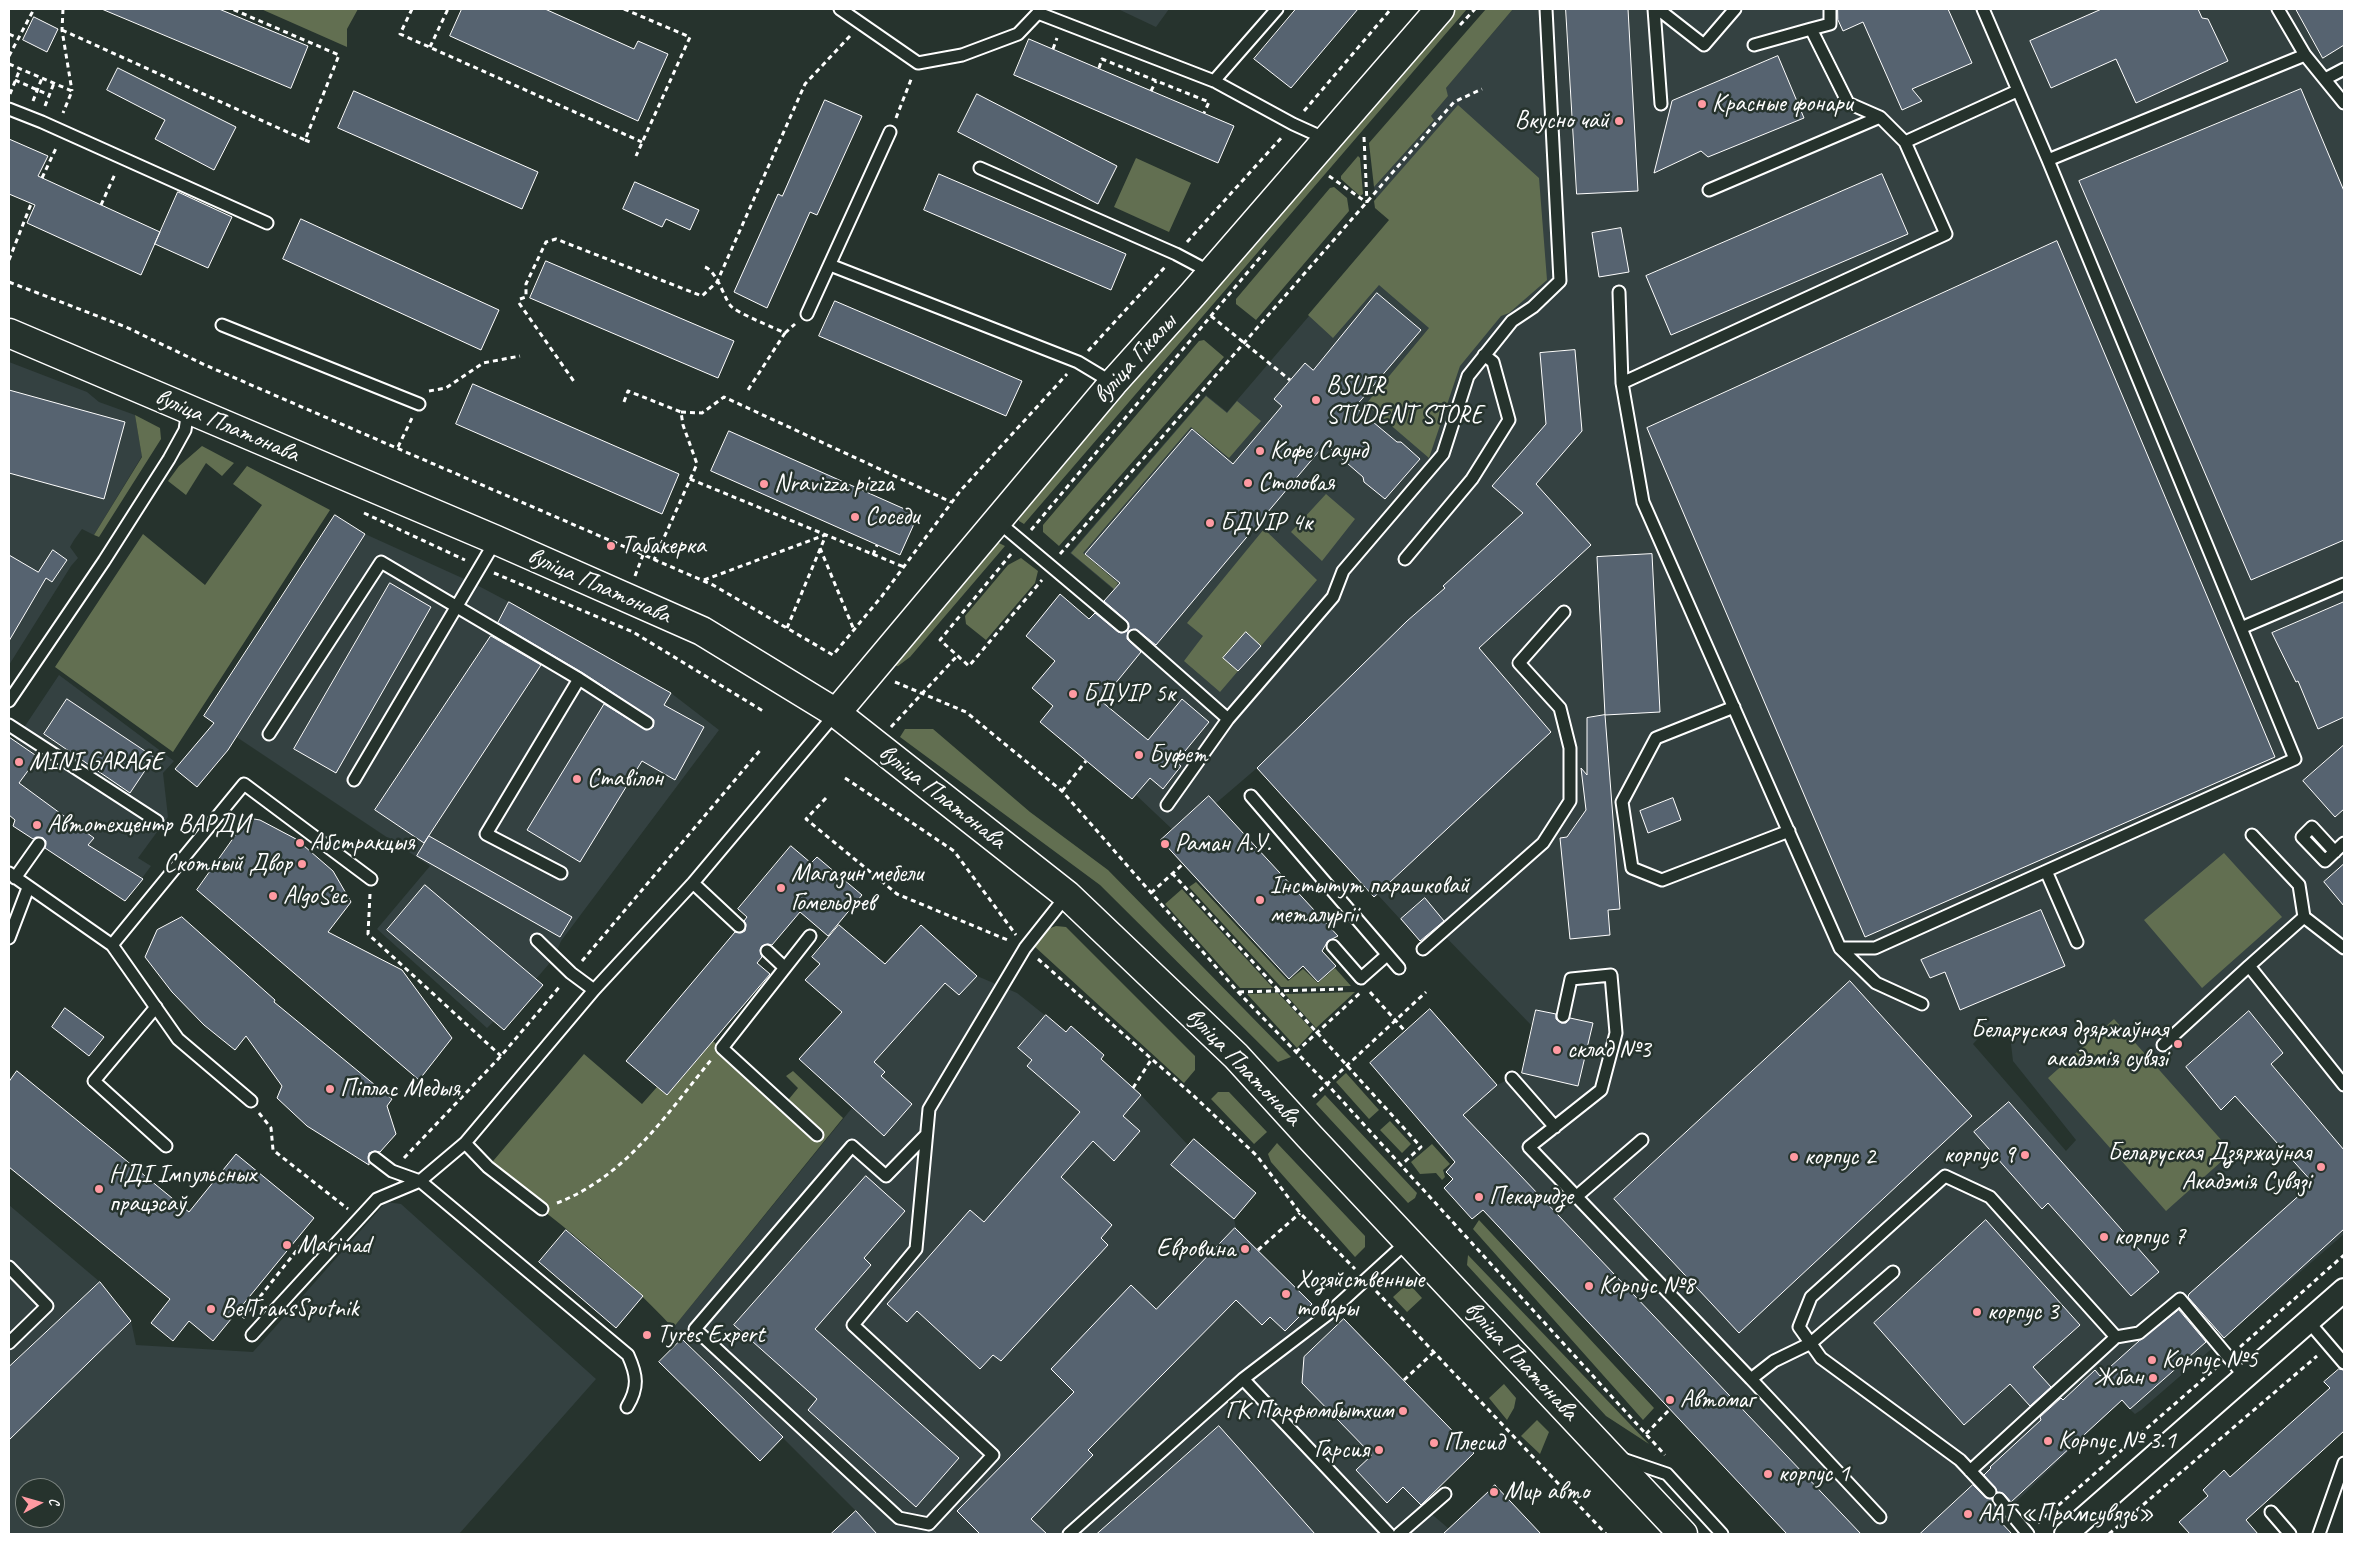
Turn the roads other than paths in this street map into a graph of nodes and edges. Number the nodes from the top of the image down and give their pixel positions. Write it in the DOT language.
graph roads {
  1 [pos="840,9"];
  2 [pos="1277,9"];
  3 [pos="1440,9"];
  4 [pos="1546,9"];
  5 [pos="1654,9"];
  6 [pos="1658,9"];
  7 [pos="1735,9"];
  8 [pos="1830,9"];
  9 [pos="1983,9"];
  10 [pos="2278,9"];
  11 [pos="1034,11"];
  12 [pos="1811,29"];
  13 [pos="1754,45"];
  14 [pos="2305,55"];
  15 [pos="2344,69"];
  16 [pos="2326,79"];
  17 [pos="1214,81"];
  18 [pos="2017,92"];
  19 [pos="2344,103"];
  20 [pos="1661,104"];
  21 [pos="9,109"];
  22 [pos="1880,117"];
  23 [pos="890,132"];
  24 [pos="1326,139"];
  25 [pos="1905,142"];
  26 [pos="2048,160"];
  27 [pos="980,168"];
  28 [pos="1709,190"];
  29 [pos="267,223"];
  30 [pos="830,265"];
  31 [pos="1210,272"];
  32 [pos="1619,292"];
  33 [pos="807,314"];
  34 [pos="222,325"];
  35 [pos="9,333"];
  36 [pos="1484,355"];
  37 [pos="1113,383"];
  38 [pos="1622,384"];
  39 [pos="419,404"];
  40 [pos="188,409"];
  41 [pos="996,520"];
  42 [pos="496,540"];
  43 [pos="1405,559"];
  44 [pos="2344,584"];
  45 [pos="456,608"];
  46 [pos="1564,612"];
  47 [pos="1122,626"];
  48 [pos="2241,628"];
  49 [pos="1134,636"];
  50 [pos="579,679"];
  51 [pos="9,700"];
  52 [pos="1734,707"];
  53 [pos="836,713"];
  54 [pos="1228,719"];
  55 [pos="647,723"];
  56 [pos="9,725"];
  57 [pos="269,734"];
  58 [pos="354,780"];
  59 [pos="1251,796"];
  60 [pos="1167,805"];
  61 [pos="157,821"];
  62 [pos="1789,832"];
  63 [pos="2252,835"];
  64 [pos="2344,843"];
  65 [pos="39,844"];
  66 [pos="2335,852"];
  67 [pos="2046,871"];
  68 [pos="561,873"];
  69 [pos="12,876"];
  70 [pos="371,879"];
  71 [pos="693,883"];
  72 [pos="28,888"];
  73 [pos="1067,895"];
  74 [pos="2304,917"];
  75 [pos="740,926"];
  76 [pos="10,932"];
  77 [pos="810,936"];
  78 [pos="537,940"];
  79 [pos="2077,942"];
  80 [pos="112,945"];
  81 [pos="1333,946"];
  82 [pos="1840,948"];
  83 [pos="2344,948"];
  84 [pos="1423,949"];
  85 [pos="767,951"];
  86 [pos="1387,955"];
  87 [pos="2250,966"];
  88 [pos="786,968"];
  89 [pos="1399,968"];
  90 [pos="594,990"];
  91 [pos="1922,1004"];
  92 [pos="156,1007"];
  93 [pos="1563,1016"];
  94 [pos="2163,1045"];
  95 [pos="1512,1078"];
  96 [pos="2344,1085"];
  97 [pos="251,1101"];
  98 [pos="1555,1127"];
  99 [pos="817,1135"];
  100 [pos="926,1135"];
  101 [pos="1642,1140"];
  102 [pos="465,1144"];
  103 [pos="166,1146"];
  104 [pos="374,1158"];
  105 [pos="420,1181"];
  106 [pos="1576,1196"];
  107 [pos="542,1209"];
  108 [pos="1409,1240"];
  109 [pos="9,1267"];
  110 [pos="1893,1272"];
  111 [pos="2344,1290"];
  112 [pos="2308,1321"];
  113 [pos="252,1335"];
  114 [pos="2116,1337"];
  115 [pos="9,1343"];
  116 [pos="1810,1343"];
  117 [pos="2344,1363"];
  118 [pos="2246,1377"];
  119 [pos="1242,1379"];
  120 [pos="1751,1379"];
  121 [pos="627,1407"];
  122 [pos="1609,1455"];
  123 [pos="2344,1463"];
  124 [pos="1970,1471"];
  125 [pos="1445,1494"];
  126 [pos="2271,1512"];
  127 [pos="1880,1517"];
  128 [pos="1069,1534"];
  129 [pos="1389,1534"];
  130 [pos="1398,1534"];
  131 [pos="1683,1534"];
  132 [pos="1722,1534"];
  133 [pos="2027,1534"];
  134 [pos="2066,1534"];
  135 [pos="2290,1534"];
  136 [pos="2319,1534"];
  1 -- 11 [label="lane"];
  2 -- 17 [label="lane"];
  3 -- 24 [label="main road, вуліца Гікалы"];
  4 -- 36 [label="lane"];
  5 -- 20 [label="lane"];
  6 -- 7 [label="lane"];
  8 -- 12 [label="lane"];
  9 -- 18 [label="lane"];
  10 -- 14 [label="lane"];
  11 -- 17 [label="lane"];
  12 -- 13 [label="lane"];
  12 -- 22 [label="lane"];
  14 -- 16 [label="lane"];
  14 -- 26 [label="lane"];
  15 -- 16 [label="lane"];
  16 -- 19 [label="lane"];
  17 -- 24 [label="lane"];
  18 -- 25 [label="lane"];
  18 -- 26 [label="lane"];
  21 -- 29 [label="lane"];
  22 -- 25 [label="lane"];
  22 -- 28 [label="lane"];
  23 -- 30 [label="lane"];
  24 -- 31 [label="main road, вуліца Гікалы"];
  25 -- 38 [label="lane"];
  26 -- 48 [label="lane"];
  27 -- 31 [label="lane"];
  30 -- 33 [label="lane"];
  30 -- 37 [label="lane"];
  31 -- 37 [label="main road, вуліца Гікалы"];
  32 -- 38 [label="lane"];
  34 -- 39 [label="lane"];
  35 -- 40 [label="main road, вуліца Платонава"];
  36 -- 43 [label="lane"];
  36 -- 54 [label="lane"];
  37 -- 41 [label="main road, вуліца Гікалы"];
  38 -- 52 [label="lane"];
  40 -- 42 [label="main road, вуліца Платонава"];
  40 -- 51 [label="lane"];
  41 -- 47 [label="lane"];
  41 -- 53 [label="main road, вуліца Гікалы"];
  42 -- 45 [label="lane"];
  42 -- 53 [label="main road, вуліца Платонава"];
  44 -- 48 [label="lane"];
  45 -- 50 [label="lane"];
  45 -- 57 [label="lane"];
  45 -- 58 [label="lane"];
  46 -- 84 [label="lane"];
  48 -- 67 [label="lane"];
  49 -- 54 [label="lane"];
  50 -- 55 [label="lane"];
  50 -- 68 [label="lane"];
  52 -- 62 [label="lane"];
  52 -- 62 [label="lane"];
  53 -- 71 [label="lane"];
  53 -- 73 [label="main road, вуліца Платонава"];
  54 -- 60 [label="lane"];
  56 -- 61 [label="lane"];
  59 -- 86 [label="lane"];
  62 -- 82 [label="lane"];
  63 -- 74 [label="lane"];
  64 -- 66 [label="lane"];
  65 -- 69 [label="lane"];
  67 -- 79 [label="lane"];
  67 -- 82 [label="lane"];
  69 -- 72 [label="lane"];
  70 -- 80 [label="lane"];
  71 -- 75 [label="lane"];
  71 -- 90 [label="lane"];
  72 -- 76 [label="lane"];
  72 -- 80 [label="lane"];
  73 -- 100 [label="lane"];
  73 -- 108 [label="main road, вуліца Платонава"];
  74 -- 83 [label="lane"];
  74 -- 87 [label="lane"];
  77 -- 88 [label="lane"];
  78 -- 90 [label="lane"];
  80 -- 92 [label="lane"];
  81 -- 86 [label="lane"];
  82 -- 91 [label="lane"];
  85 -- 88 [label="lane"];
  86 -- 89 [label="lane"];
  87 -- 94 [label="lane"];
  87 -- 96 [label="lane"];
  88 -- 99 [label="lane"];
  90 -- 102 [label="lane"];
  92 -- 97 [label="lane"];
  92 -- 103 [label="lane"];
  93 -- 98 [label="lane"];
  95 -- 98 [label="lane"];
  98 -- 106 [label="lane"];
  100 -- 100 [label="lane"];
  101 -- 106 [label="lane"];
  102 -- 105 [label="lane"];
  102 -- 107 [label="lane"];
  104 -- 105 [label="lane"];
  105 -- 113 [label="lane"];
  105 -- 121 [label="lane"];
  106 -- 120 [label="lane"];
  108 -- 119 [label="lane"];
  108 -- 122 [label="main road, вуліца Платонава"];
  109 -- 115 [label="lane"];
  110 -- 116 [label="lane"];
  111 -- 112 [label="street"];
  112 -- 117 [label="lane"];
  112 -- 118 [label="street"];
  114 -- 116 [label="lane"];
  114 -- 118 [label="lane"];
  114 -- 124 [label="lane"];
  116 -- 120 [label="lane"];
  116 -- 124 [label="lane"];
  118 -- 134 [label="street"];
  119 -- 128 [label="lane"];
  119 -- 129 [label="lane"];
  120 -- 127 [label="lane"];
  122 -- 131 [label="main road, вуліца Платонава"];
  122 -- 132 [label="lane"];
  123 -- 136 [label="lane"];
  124 -- 133 [label="lane"];
  125 -- 130 [label="lane"];
  126 -- 135 [label="lane"];
}
